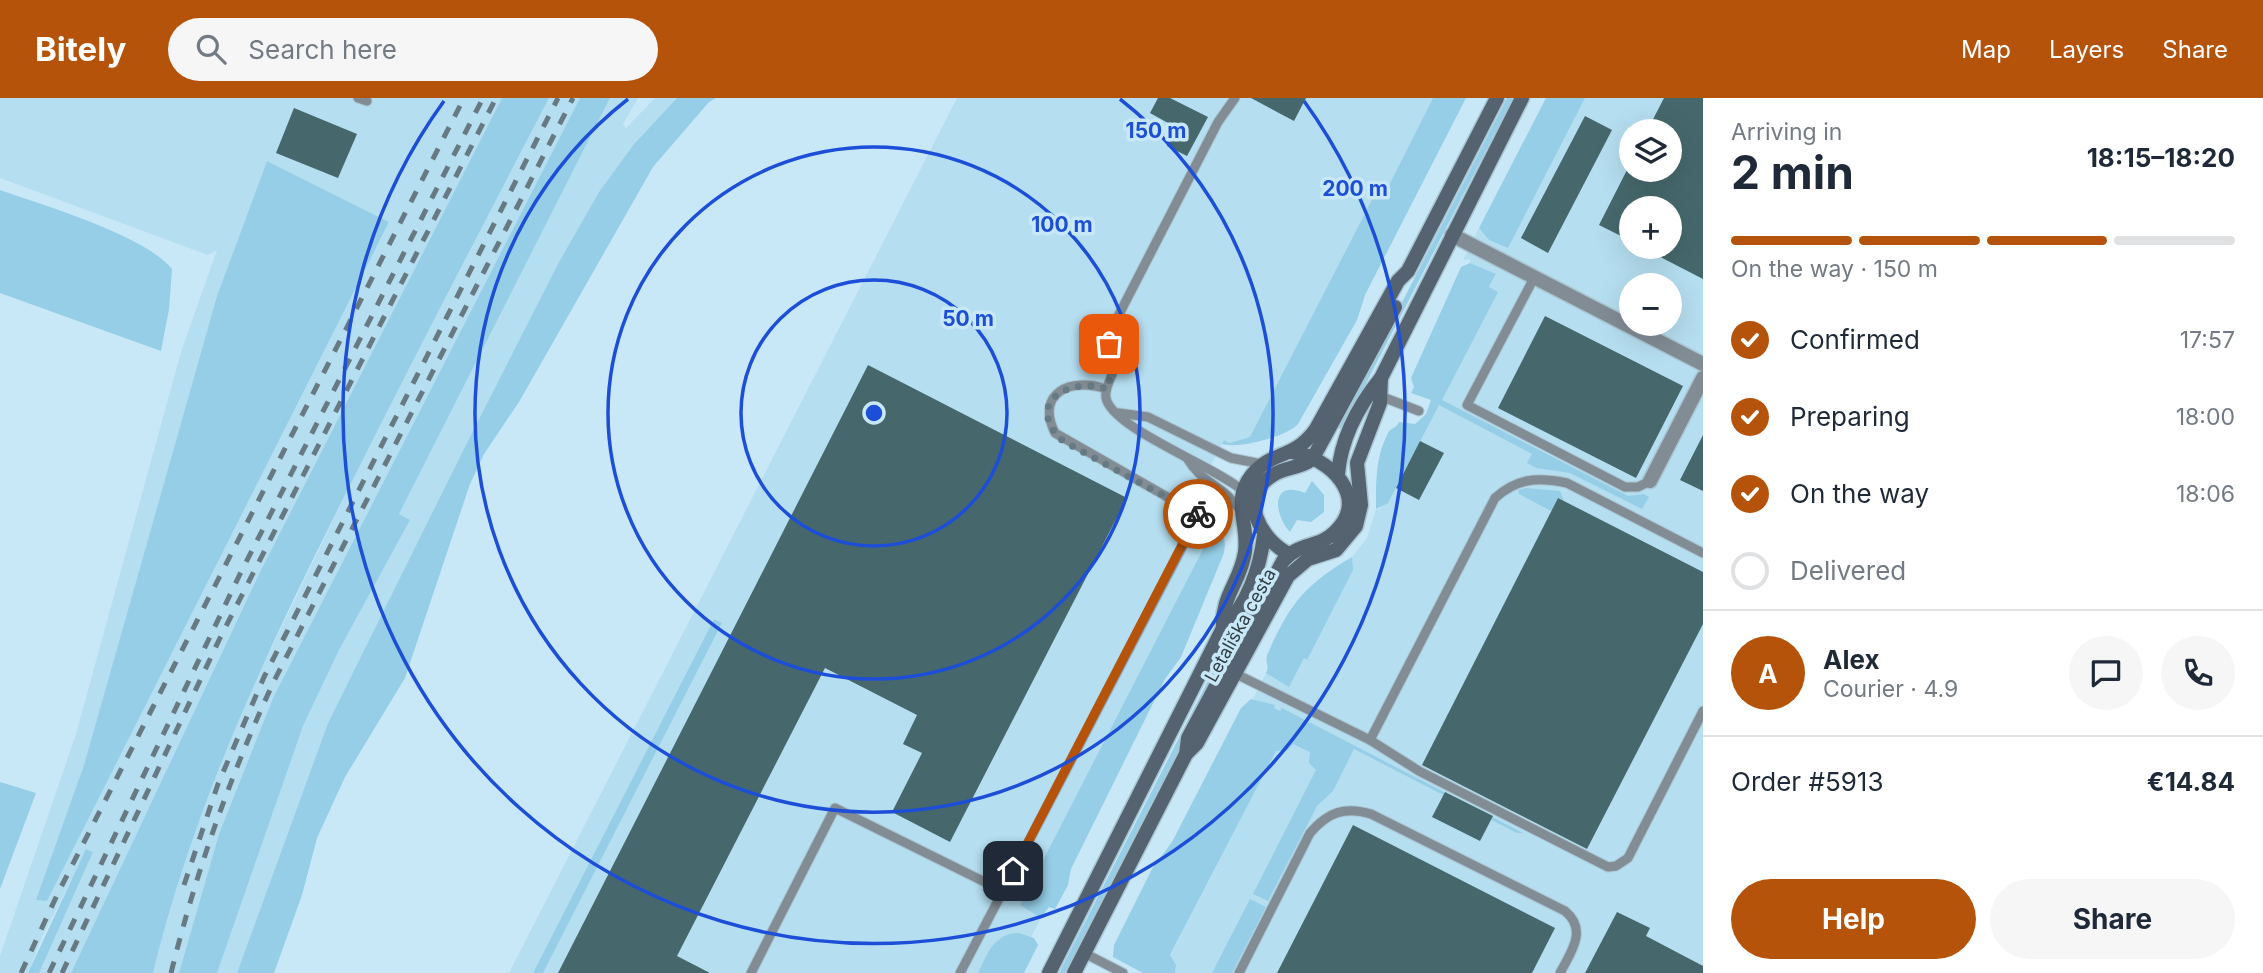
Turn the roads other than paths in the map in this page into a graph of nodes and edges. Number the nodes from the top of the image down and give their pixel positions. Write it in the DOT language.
graph roads {
  1 [pos="1234,98"];
  2 [pos="1497,98"];
  3 [pos="1522,98"];
  4 [pos="1452,235"];
  5 [pos="1408,271"];
  6 [pos="1534,278"];
  7 [pos="1703,364"];
  8 [pos="1381,378"];
  9 [pos="1703,378"];
  10 [pos="1107,389"];
  11 [pos="1380,396"];
  12 [pos="1419,411"];
  13 [pos="1119,413"];
  14 [pos="1292,452"];
  15 [pos="1187,457"];
  16 [pos="1313,458"];
  17 [pos="1262,464"];
  18 [pos="1338,474"];
  19 [pos="1650,481"];
  20 [pos="1243,490"];
  21 [pos="1254,504"];
  22 [pos="1239,509"];
  23 [pos="1264,535"];
  24 [pos="1703,552"];
  25 [pos="1289,554"];
  26 [pos="1223,628"];
  27 [pos="1234,673"];
  28 [pos="1703,711"];
  29 [pos="1370,740"];
  30 [pos="1186,754"];
  31 [pos="1003,891"];
  32 [pos="1084,953"];
  33 [pos="751,973"];
  34 [pos="960,973"];
  35 [pos="1049,973"];
  36 [pos="1074,973"];
  37 [pos="1123,973"];
  38 [pos="1239,973"];
  39 [pos="1560,973"];
  1 -- 10 [label="lane"];
  2 -- 5 [label="main road"];
  3 -- 4 [label="main road, Letališka cesta"];
  4 -- 6 [label="street"];
  4 -- 8 [label="main road, Letališka cesta"];
  5 -- 14 [label="main road"];
  5 -- 16 [label="main road"];
  6 -- 7 [label="street"];
  6 -- 19 [label="lane"];
  8 -- 11 [label="main road, Letališka cesta"];
  8 -- 18 [label="main road, Letališka cesta"];
  9 -- 19 [label="street"];
  10 -- 13 [label="lane"];
  10 -- 31 [label="lane"];
  11 -- 12 [label="lane"];
  11 -- 27 [label="main road, Letališka cesta"];
  13 -- 15 [label="lane"];
  13 -- 17 [label="lane"];
  14 -- 16 [label="main road"];
  14 -- 17 [label="main road"];
  15 -- 20 [label="lane"];
  15 -- 22 [label="lane"];
  16 -- 18 [label="main road"];
  16 -- 21 [label="main road"];
  17 -- 20 [label="main road, Letališka cesta"];
  18 -- 25 [label="main road, Letališka cesta"];
  20 -- 21 [label="lane"];
  20 -- 22 [label="main road, Letališka cesta"];
  21 -- 23 [label="main road"];
  22 -- 26 [label="main road, Letališka cesta"];
  23 -- 25 [label="main road, Letališka cesta"];
  23 -- 26 [label="main road, Letališka cesta"];
  24 -- 29 [label="lane"];
  25 -- 30 [label="main road, Letališka cesta"];
  26 -- 35 [label="main road, Letališka cesta"];
  27 -- 29 [label="lane"];
  27 -- 30 [label="main road, Letališka cesta"];
  28 -- 29 [label="lane"];
  30 -- 32 [label="main road, Letališka cesta"];
  31 -- 33 [label="lane"];
  31 -- 34 [label="lane"];
  32 -- 36 [label="main road, Letališka cesta"];
  32 -- 37 [label="lane"];
  38 -- 39 [label="lane"];
}
